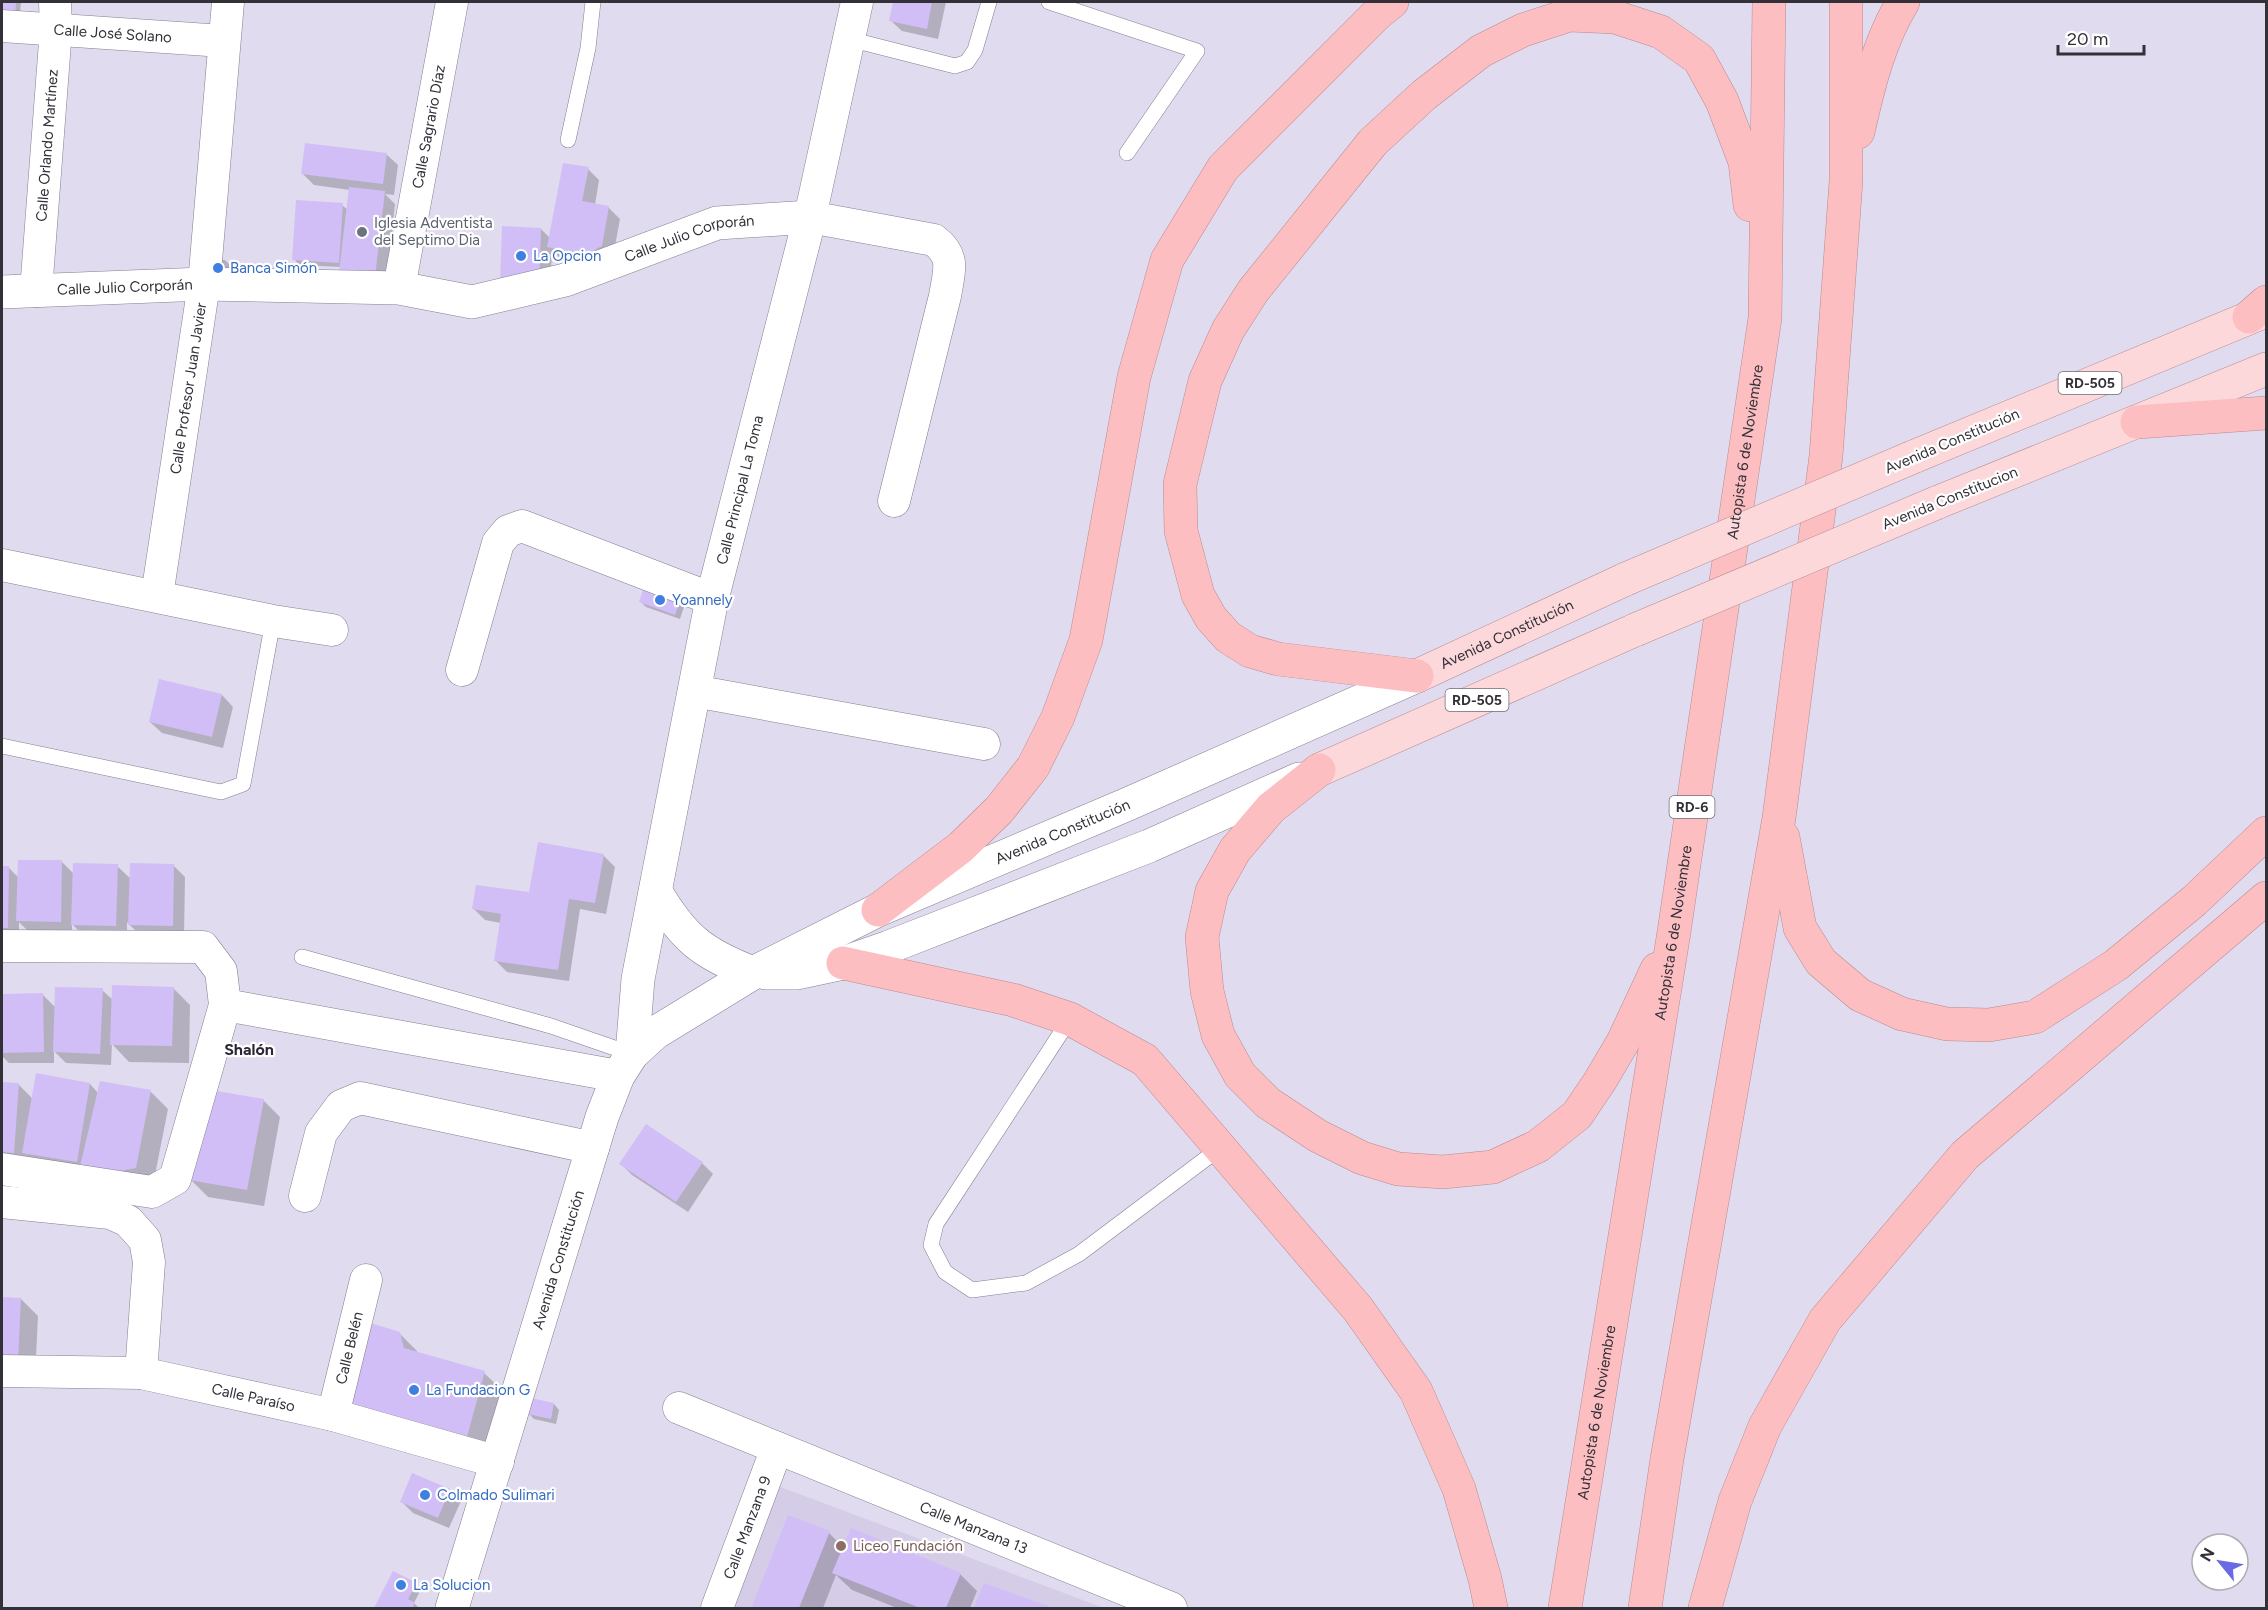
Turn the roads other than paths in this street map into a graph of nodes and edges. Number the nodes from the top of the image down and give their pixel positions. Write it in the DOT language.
graph roads {
  1 [pos="228,2"];
  2 [pos="452,2"];
  3 [pos="592,2"];
  4 [pos="857,2"];
  5 [pos="989,2"];
  6 [pos="1049,2"];
  7 [pos="1392,2"];
  8 [pos="1769,2"];
  9 [pos="1846,2"];
  10 [pos="1903,2"];
  11 [pos="55,15"];
  12 [pos="2,26"];
  13 [pos="849,39"];
  14 [pos="223,41"];
  15 [pos="568,140"];
  16 [pos="1127,153"];
  17 [pos="1846,181"];
  18 [pos="810,217"];
  19 [pos="204,284"];
  20 [pos="399,288"];
  21 [pos="2,291"];
  22 [pos="36,291"];
  23 [pos="2261,310"];
  24 [pos="1765,318"];
  25 [pos="2266,369"];
  26 [pos="2266,413"];
  27 [pos="2137,422"];
  28 [pos="894,501"];
  29 [pos="2,565"];
  30 [pos="157,596"];
  31 [pos="712,599"];
  32 [pos="273,621"];
  33 [pos="332,630"];
  34 [pos="462,670"];
  35 [pos="1417,676"];
  36 [pos="694,691"];
  37 [pos="984,744"];
  38 [pos="2,746"];
  39 [pos="1319,770"];
  40 [pos="1779,818"];
  41 [pos="2266,833"];
  42 [pos="656,892"];
  43 [pos="2266,897"];
  44 [pos="878,910"];
  45 [pos="1674,932"];
  46 [pos="2,946"];
  47 [pos="302,957"];
  48 [pos="843,963"];
  49 [pos="753,973"];
  50 [pos="225,1005"];
  51 [pos="1070,1018"];
  52 [pos="625,1065"];
  53 [pos="593,1148"];
  54 [pos="1220,1148"];
  55 [pos="2,1169"];
  56 [pos="305,1196"];
  57 [pos="2,1202"];
  58 [pos="366,1280"];
  59 [pos="2,1371"];
  60 [pos="141,1373"];
  61 [pos="679,1408"];
  62 [pos="333,1415"];
  63 [pos="777,1448"];
  64 [pos="498,1462"];
  65 [pos="1127,1601"];
  66 [pos="452,1608"];
  67 [pos="717,1608"];
  68 [pos="1171,1608"];
  69 [pos="1491,1608"];
  70 [pos="1565,1608"];
  71 [pos="1645,1608"];
  72 [pos="1705,1608"];
  1 -- 14 [label="street, Calle Profesor Juan Javier"];
  2 -- 20 [label="street, Calle Sagrario Díaz"];
  3 -- 15 [label="lane"];
  4 -- 13 [label="street, Calle Principal La Toma"];
  5 -- 13 [label="lane"];
  6 -- 16 [label="lane"];
  7 -- 44 [label="highway"];
  8 -- 24 [label="highway, Autopista 6 de Noviembre / RD-6"];
  9 -- 17 [label="highway"];
  10 -- 17 [label="highway"];
  11 -- 12 [label="street, Calle José Solano"];
  11 -- 14 [label="street, Calle José Solano"];
  11 -- 22 [label="street, Calle Orlando Martínez"];
  13 -- 18 [label="street, Calle Principal La Toma"];
  14 -- 19 [label="street, Calle Profesor Juan Javier"];
  17 -- 40 [label="highway"];
  18 -- 20 [label="main road, Calle Julio Corporán"];
  18 -- 28 [label="street"];
  18 -- 31 [label="main road, Calle Principal La Toma"];
  19 -- 20 [label="main road, Calle Julio Corporán"];
  19 -- 22 [label="main road, Calle Julio Corporán"];
  19 -- 30 [label="street, Calle Profesor Juan Javier"];
  21 -- 22 [label="main road, Calle Julio Corporán"];
  23 -- 35 [label="main road, Avenida Constitución / RD-505, bridge"];
  24 -- 35 [label="highway"];
  24 -- 45 [label="highway, Autopista 6 de Noviembre / RD-6"];
  25 -- 27 [label="main road, Avenida Constitucion / RD-505"];
  26 -- 27 [label="highway"];
  27 -- 39 [label="main road, Avenida Constitucion / RD-505, bridge"];
  29 -- 30 [label="street"];
  30 -- 32 [label="street"];
  31 -- 34 [label="street"];
  31 -- 36 [label="main road, Calle Principal La Toma"];
  32 -- 33 [label="street"];
  32 -- 38 [label="lane"];
  35 -- 44 [label="main road, Avenida Constitución / RD-505"];
  36 -- 37 [label="street"];
  36 -- 42 [label="main road, Calle Principal La Toma"];
  39 -- 45 [label="highway"];
  39 -- 48 [label="main road, RD-505"];
  40 -- 41 [label="highway"];
  40 -- 71 [label="highway"];
  42 -- 49 [label="main road"];
  42 -- 52 [label="main road, Calle Principal La Toma"];
  43 -- 72 [label="highway"];
  44 -- 49 [label="main road, Avenida Constitución / RD-505"];
  45 -- 70 [label="highway, Autopista 6 de Noviembre / RD-6"];
  46 -- 50 [label="street"];
  47 -- 52 [label="lane"];
  48 -- 49 [label="main road, RD-505"];
  48 -- 51 [label="highway"];
  49 -- 52 [label="main road, Avenida Constitución / RD-505"];
  50 -- 52 [label="street"];
  50 -- 55 [label="street"];
  51 -- 54 [label="highway"];
  51 -- 54 [label="lane"];
  52 -- 53 [label="main road, Avenida Constitución / RD-505"];
  53 -- 56 [label="street"];
  53 -- 64 [label="main road, Avenida Constitución / RD-505"];
  54 -- 69 [label="highway"];
  57 -- 60 [label="street"];
  58 -- 62 [label="street, Calle Belén"];
  59 -- 60 [label="street, Calle Paraíso"];
  60 -- 62 [label="street, Calle Paraíso"];
  61 -- 63 [label="street, Calle Manzana 13"];
  62 -- 64 [label="street, Calle Paraíso"];
  63 -- 65 [label="street, Calle Manzana 13"];
  63 -- 67 [label="street, Calle Manzana 9"];
  64 -- 66 [label="main road, Avenida Constitución / RD-505"];
  65 -- 68 [label="street, Calle Manzana 13"];
}
